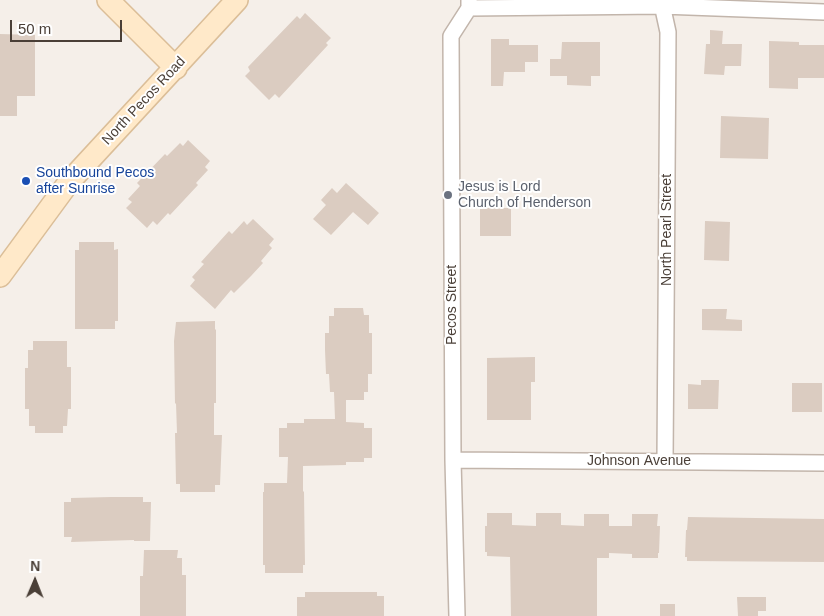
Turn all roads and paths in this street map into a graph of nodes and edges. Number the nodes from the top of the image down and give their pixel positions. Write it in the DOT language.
graph roads {
  1 [pos="108,0"];
  2 [pos="237,0"];
  3 [pos="661,3"];
  4 [pos="469,4"];
  5 [pos="824,12"];
  6 [pos="176,68"];
  7 [pos="0,276"];
  8 [pos="453,460"];
  9 [pos="665,461"];
  10 [pos="824,463"];
  11 [pos="457,616"];
  1 -- 6 [label="main road"];
  2 -- 6 [label="main road, North Pecos Road"];
  3 -- 4 [label="street"];
  3 -- 5 [label="street"];
  3 -- 9 [label="street, North Pearl Street"];
  4 -- 8 [label="street, Pecos Street"];
  6 -- 7 [label="main road, North Pecos Road"];
  8 -- 9 [label="street, Johnson Avenue"];
  8 -- 11 [label="street, Pecos Street"];
  9 -- 10 [label="street, Johnson Avenue"];
}
